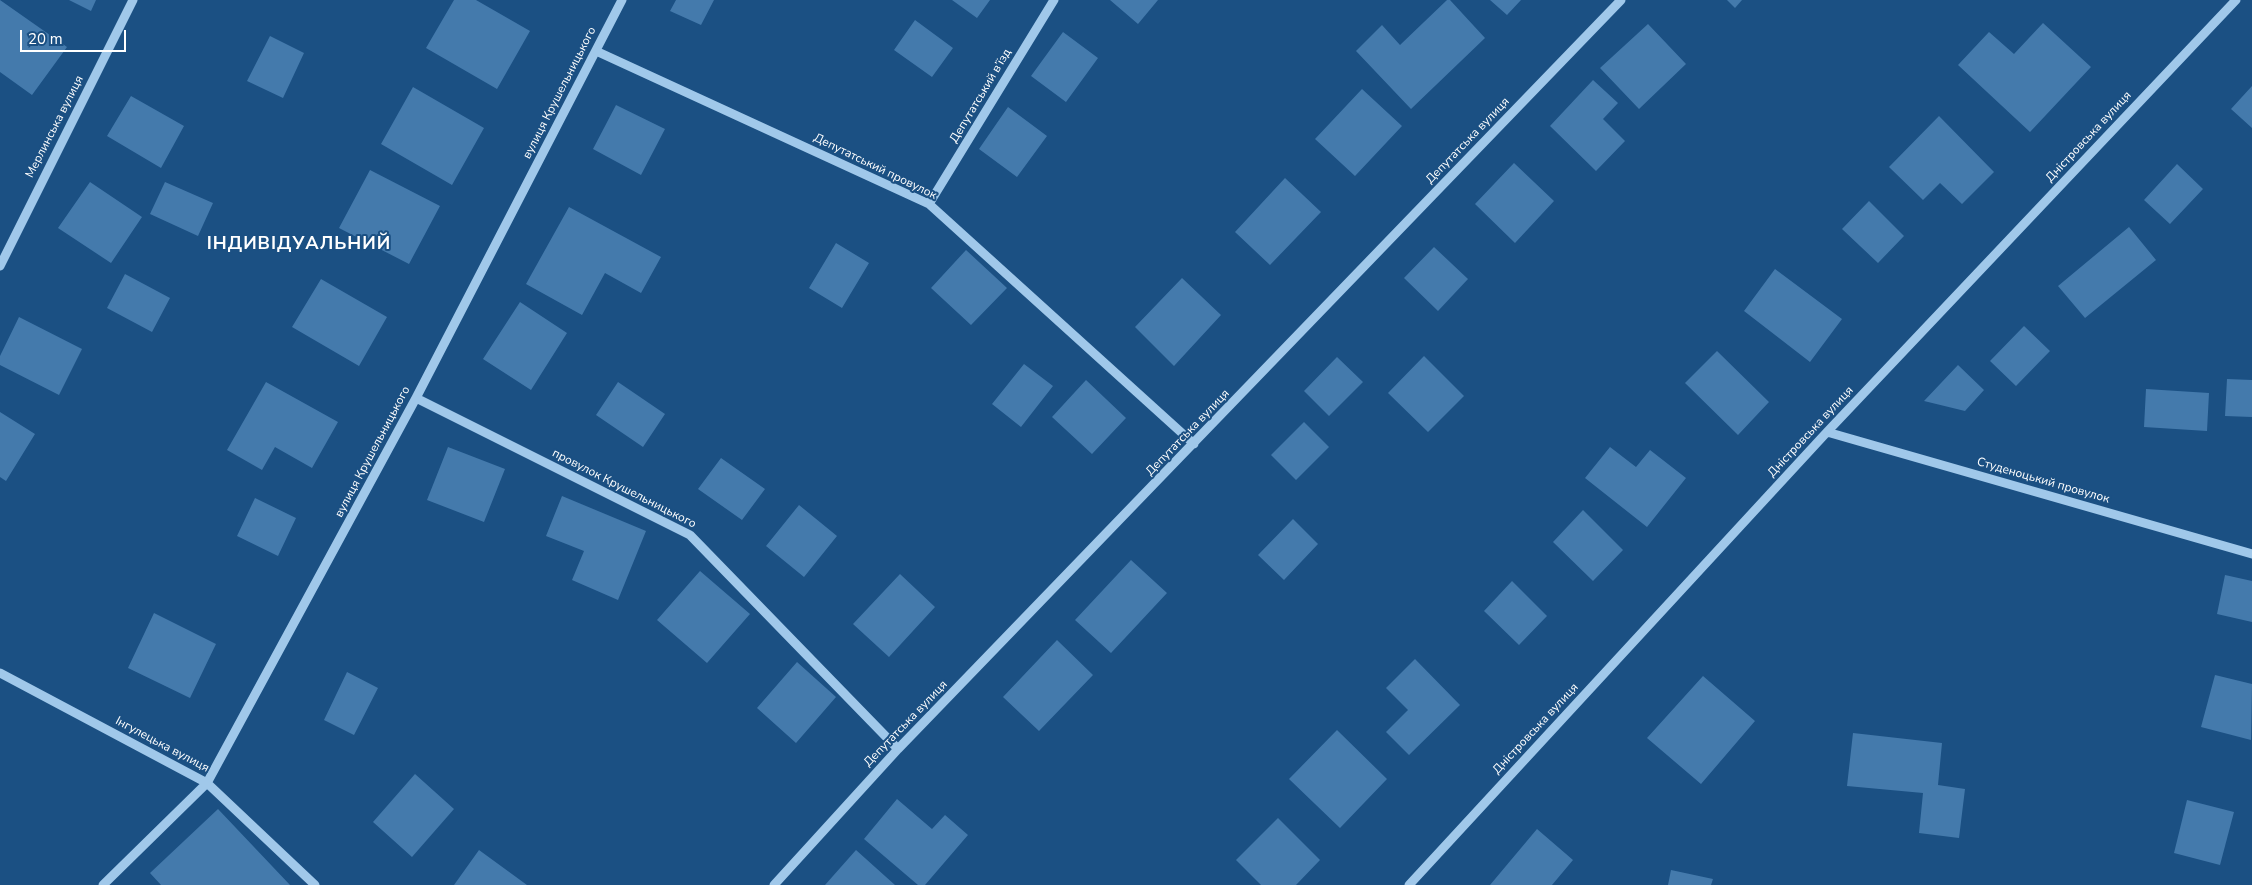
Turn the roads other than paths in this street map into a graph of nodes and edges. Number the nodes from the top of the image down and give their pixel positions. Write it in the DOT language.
graph roads {
  1 [pos="133,0"];
  2 [pos="622,0"];
  3 [pos="1054,0"];
  4 [pos="1621,0"];
  5 [pos="2236,0"];
  6 [pos="596,51"];
  7 [pos="929,204"];
  8 [pos="0,266"];
  9 [pos="416,398"];
  10 [pos="1827,432"];
  11 [pos="1194,444"];
  12 [pos="2252,554"];
  13 [pos="0,673"];
  14 [pos="898,748"];
  15 [pos="207,783"];
  16 [pos="104,885"];
  17 [pos="315,885"];
  18 [pos="774,885"];
  19 [pos="1409,885"];
  1 -- 8 [label="street, Мерлинська вулиця"];
  2 -- 6 [label="street, вулиця Крушельницького"];
  3 -- 7 [label="street, Депутатський в’їзд"];
  4 -- 11 [label="street, Депутатська вулиця"];
  5 -- 10 [label="street, Дністровська вулиця"];
  6 -- 7 [label="street, Депутатський провулок"];
  6 -- 9 [label="street, вулиця Крушельницького"];
  7 -- 11 [label="street, Депутатський провулок"];
  9 -- 14 [label="street, провулок Крушельницького"];
  9 -- 15 [label="street, вулиця Крушельницького"];
  10 -- 12 [label="street, Студеноцький провулок"];
  10 -- 19 [label="street, Дністровська вулиця"];
  11 -- 14 [label="street, Депутатська вулиця"];
  13 -- 15 [label="street, Інгулецька вулиця"];
  14 -- 18 [label="street, Депутатська вулиця"];
  15 -- 16 [label="street, вулиця Крушельницького"];
  15 -- 17 [label="street, Інгулецька вулиця"];
}
